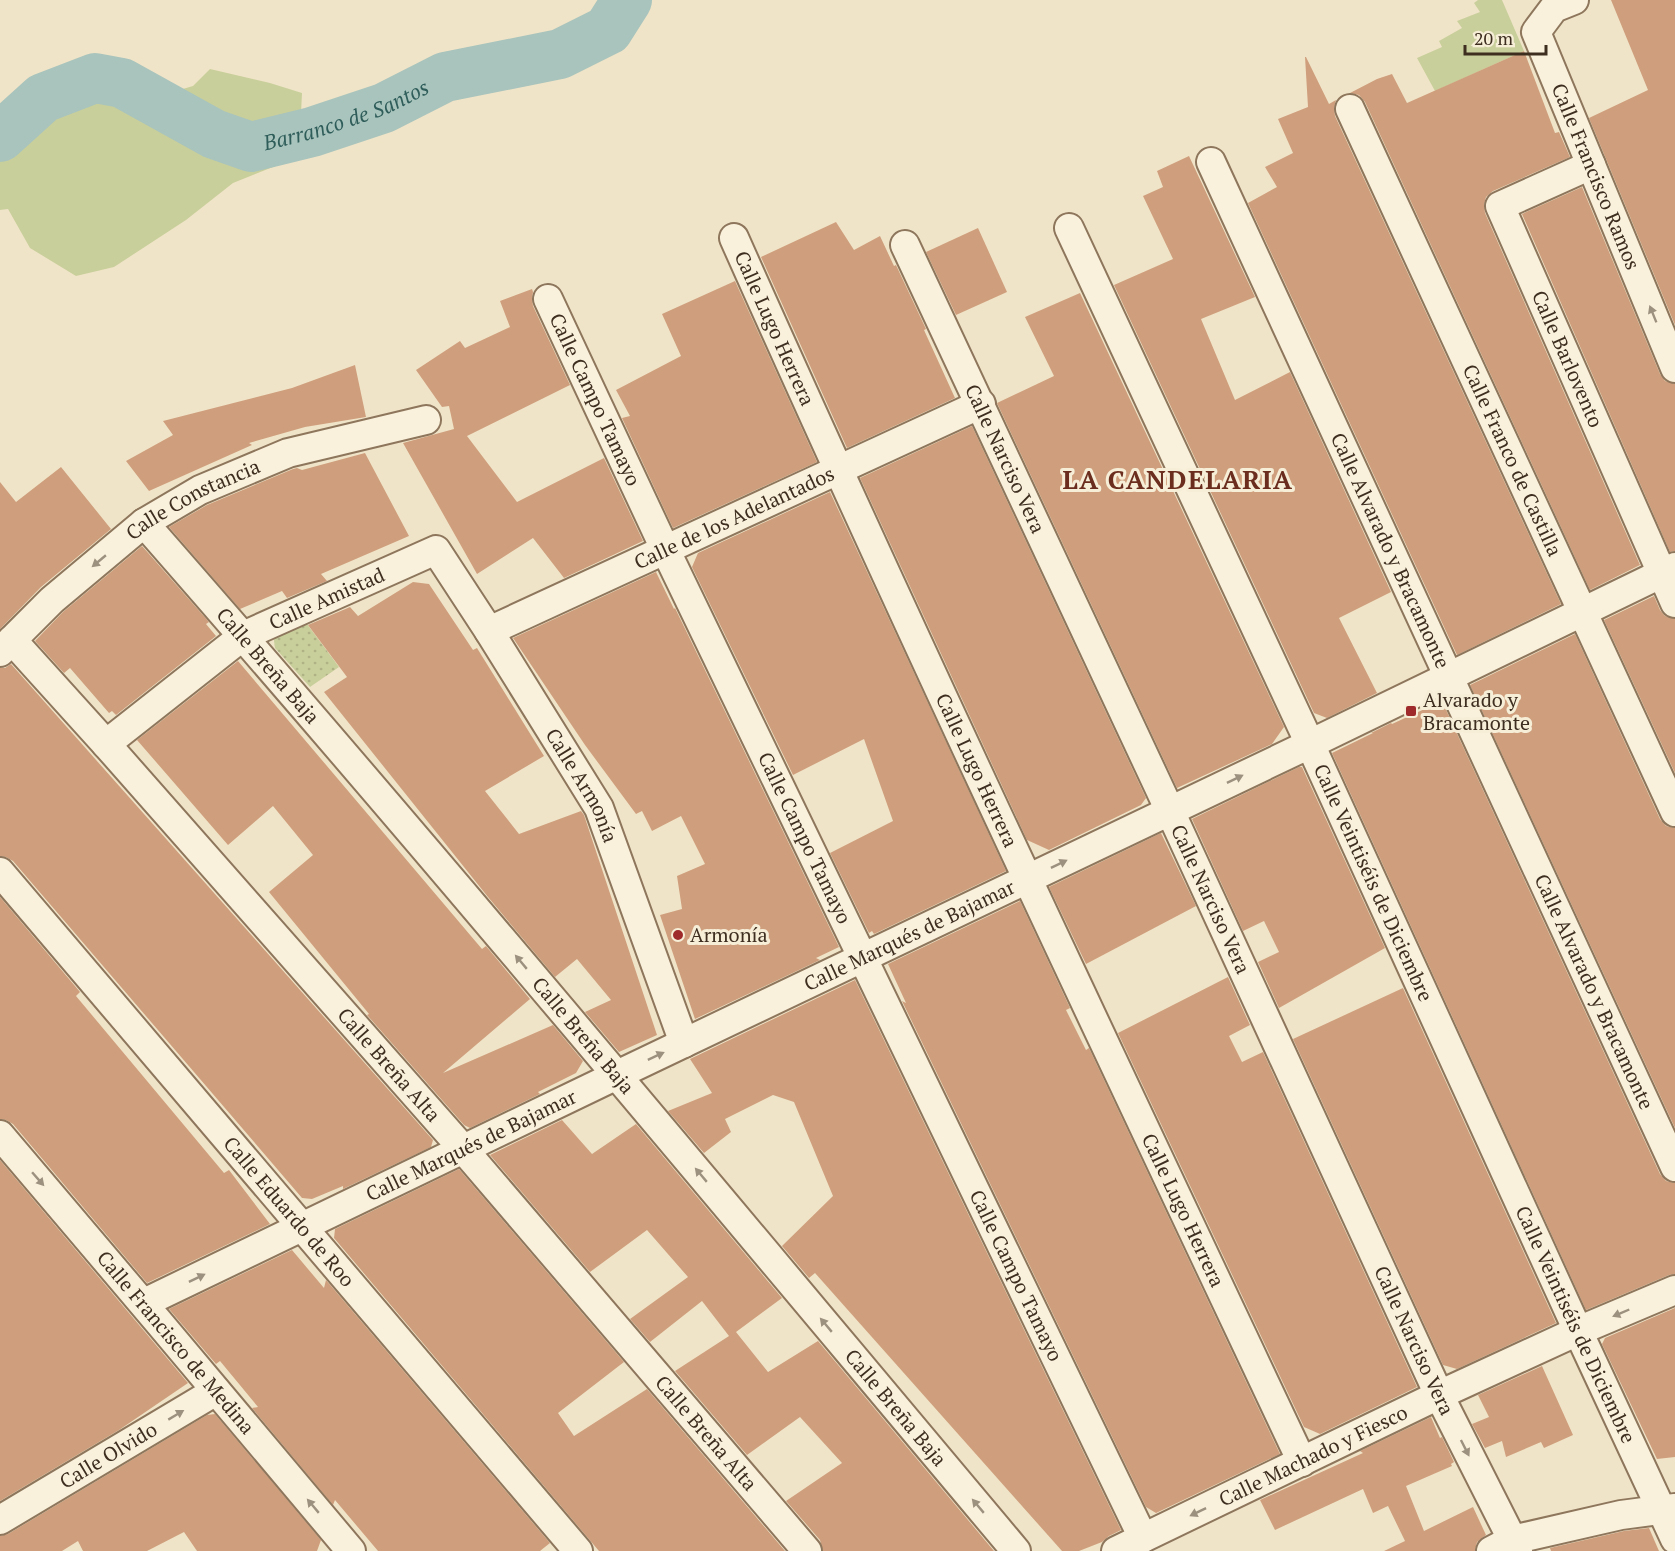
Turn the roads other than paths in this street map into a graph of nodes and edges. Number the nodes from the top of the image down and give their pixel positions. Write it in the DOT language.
graph roads {
  1 [pos="1574,0"];
  2 [pos="1350,110"];
  3 [pos="1210,162"];
  4 [pos="1591,165"];
  5 [pos="1069,228"];
  6 [pos="734,238"];
  7 [pos="904,245"];
  8 [pos="548,299"];
  9 [pos="1675,368"];
  10 [pos="981,405"];
  11 [pos="426,420"];
  12 [pos="838,471"];
  13 [pos="144,524"];
  14 [pos="665,549"];
  15 [pos="436,550"];
  16 [pos="1669,569"];
  17 [pos="1675,603"];
  18 [pos="1583,611"];
  19 [pos="489,631"];
  20 [pos="243,636"];
  21 [pos="6,646"];
  22 [pos="1448,677"];
  23 [pos="106,744"];
  24 [pos="1310,744"];
  25 [pos="1170,811"];
  26 [pos="1675,812"];
  27 [pos="0,872"];
  28 [pos="1027,879"];
  29 [pos="864,958"];
  30 [pos="684,1043"];
  31 [pos="617,1075"];
  32 [pos="0,1135"];
  33 [pos="464,1150"];
  34 [pos="1675,1167"];
  35 [pos="303,1227"];
  36 [pos="1675,1290"];
  37 [pos="144,1303"];
  38 [pos="1578,1331"];
  39 [pos="216,1391"];
  40 [pos="1439,1395"];
  41 [pos="1302,1462"];
  42 [pos="1669,1509"];
  43 [pos="0,1520"];
  44 [pos="1143,1539"];
  45 [pos="1675,1539"];
  46 [pos="1507,1547"];
  47 [pos="351,1551"];
  48 [pos="578,1551"];
  49 [pos="807,1551"];
  50 [pos="1016,1551"];
  51 [pos="1116,1551"];
  1 -- 4 [label="street, Calle Francisco Ramos"];
  2 -- 18 [label="street, Calle Franco de Castilla"];
  3 -- 22 [label="street, Calle Alvarado y Bracamonte"];
  9 -- 4 [label="street, Calle Francisco Ramos, one-way"];
  4 -- 16 [label="street, Calle Barlovento"];
  5 -- 24 [label="street, Calle Veintiséis de Diciembre"];
  6 -- 12 [label="street, Calle Lugo Herrera"];
  7 -- 10 [label="street, Calle Narciso Vera"];
  8 -- 14 [label="street, Calle Campo Tamayo"];
  10 -- 12 [label="street, Calle de los Adelantados"];
  10 -- 25 [label="street, Calle Narciso Vera"];
  11 -- 13 [label="street, Calle Constancia"];
  12 -- 14 [label="street, Calle de los Adelantados"];
  12 -- 28 [label="street, Calle Lugo Herrera"];
  13 -- 20 [label="street, Calle Breña Baja"];
  13 -- 21 [label="street, Calle Constancia, one-way"];
  14 -- 19 [label="street, Calle de los Adelantados"];
  14 -- 29 [label="street, Calle Campo Tamayo"];
  15 -- 19 [label="street, Calle Armonía"];
  15 -- 20 [label="street, Calle Amistad"];
  16 -- 17 [label="street, Calle Barlovento"];
  16 -- 18 [label="street, Calle Marqués de Bajamar"];
  18 -- 22 [label="street, Calle Marqués de Bajamar"];
  18 -- 26 [label="street, Calle Franco de Castilla"];
  19 -- 30 [label="street, Calle Armonía"];
  20 -- 23 [label="street, Calle Amistad"];
  31 -- 20 [label="street, Calle Breña Baja, one-way"];
  21 -- 23 [label="street, Calle Breña Alta"];
  22 -- 24 [label="street, Calle Marqués de Bajamar"];
  22 -- 34 [label="street, Calle Alvarado y Bracamonte"];
  23 -- 33 [label="street, Calle Breña Alta"];
  25 -- 24 [label="street, Calle Marqués de Bajamar, one-way"];
  24 -- 38 [label="street, Calle Veintiséis de Diciembre"];
  28 -- 25 [label="street, Calle Marqués de Bajamar, one-way"];
  25 -- 40 [label="street, Calle Narciso Vera"];
  27 -- 35 [label="street, Calle Eduardo de Roo"];
  28 -- 29 [label="street, Calle Marqués de Bajamar"];
  28 -- 41 [label="street, Calle Lugo Herrera"];
  29 -- 30 [label="street, Calle Marqués de Bajamar"];
  29 -- 44 [label="street, Calle Campo Tamayo"];
  31 -- 30 [label="street, Calle Marqués de Bajamar, one-way"];
  31 -- 33 [label="street, Calle Marqués de Bajamar"];
  50 -- 31 [label="street, Calle Breña Baja, one-way"];
  32 -- 37 [label="street, Calle Francisco de Medina, one-way"];
  33 -- 35 [label="street, Calle Marqués de Bajamar"];
  33 -- 49 [label="street, Calle Breña Alta"];
  37 -- 35 [label="street, Calle Marqués de Bajamar, one-way"];
  35 -- 48 [label="street, Calle Eduardo de Roo"];
  36 -- 38 [label="street, Calle Machado y Fiesco, one-way"];
  37 -- 39 [label="street, Calle Francisco de Medina"];
  38 -- 40 [label="street, Calle Machado y Fiesco"];
  38 -- 42 [label="street, Calle Veintiséis de Diciembre"];
  43 -- 39 [label="street, Calle Olvido, one-way"];
  47 -- 39 [label="street, Calle Francisco de Medina, one-way"];
  40 -- 41 [label="street, Calle Machado y Fiesco"];
  40 -- 46 [label="street, Calle Narciso Vera, one-way"];
  41 -- 44 [label="street, Calle Machado y Fiesco, one-way"];
  42 -- 45 [label="street, Calle Veintiséis de Diciembre"];
  42 -- 46 [label="street"];
  44 -- 51 [label="street, Calle Machado y Fiesco"];
}
